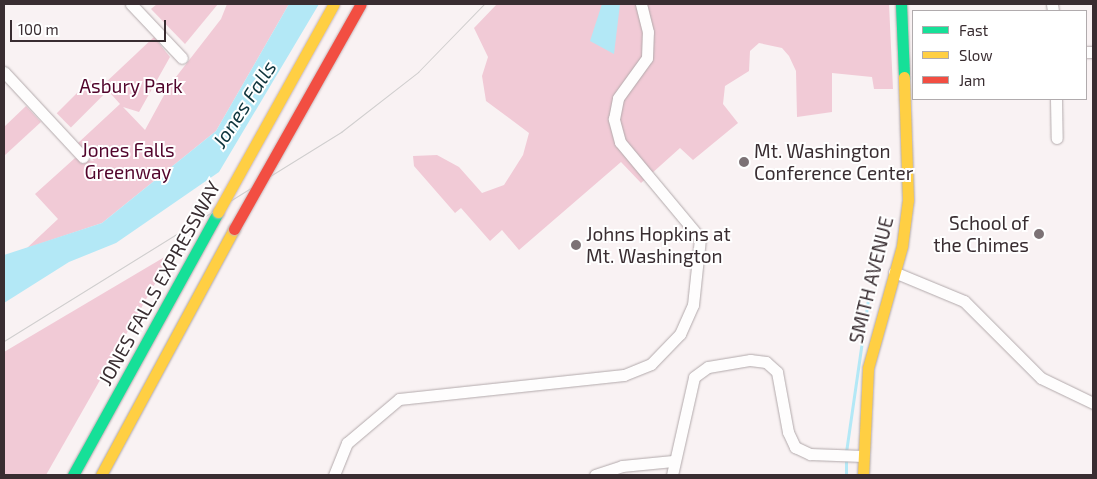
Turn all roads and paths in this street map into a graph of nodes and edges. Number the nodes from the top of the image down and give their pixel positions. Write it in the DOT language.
graph roads {
  1 [pos="131,4"];
  2 [pos="334,4"];
  3 [pos="361,4"];
  4 [pos="641,4"];
  5 [pos="901,4"];
  6 [pos="182,58"];
  7 [pos="4,72"];
  8 [pos="1056,100"];
  9 [pos="1056,138"];
  10 [pos="83,157"];
  11 [pos="894,272"];
  12 [pos="1093,403"];
  13 [pos="863,456"];
  14 [pos="673,461"];
  15 [pos="73,475"];
  16 [pos="101,475"];
  17 [pos="334,475"];
  18 [pos="596,475"];
  19 [pos="672,475"];
  20 [pos="863,475"];
  1 -- 6 [label="street"];
  2 -- 15 [label="main road, JONES FALLS EXPRESSWAY, bridge"];
  3 -- 16 [label="main road, bridge"];
  4 -- 17 [label="street"];
  5 -- 11 [label="main road, SMITH AVENUE"];
  7 -- 10 [label="street"];
  8 -- 9 [label="street"];
  11 -- 12 [label="street"];
  11 -- 13 [label="main road, SMITH AVENUE"];
  13 -- 14 [label="street"];
  13 -- 20 [label="main road, SMITH AVENUE"];
  14 -- 18 [label="street"];
  14 -- 19 [label="street"];
}
